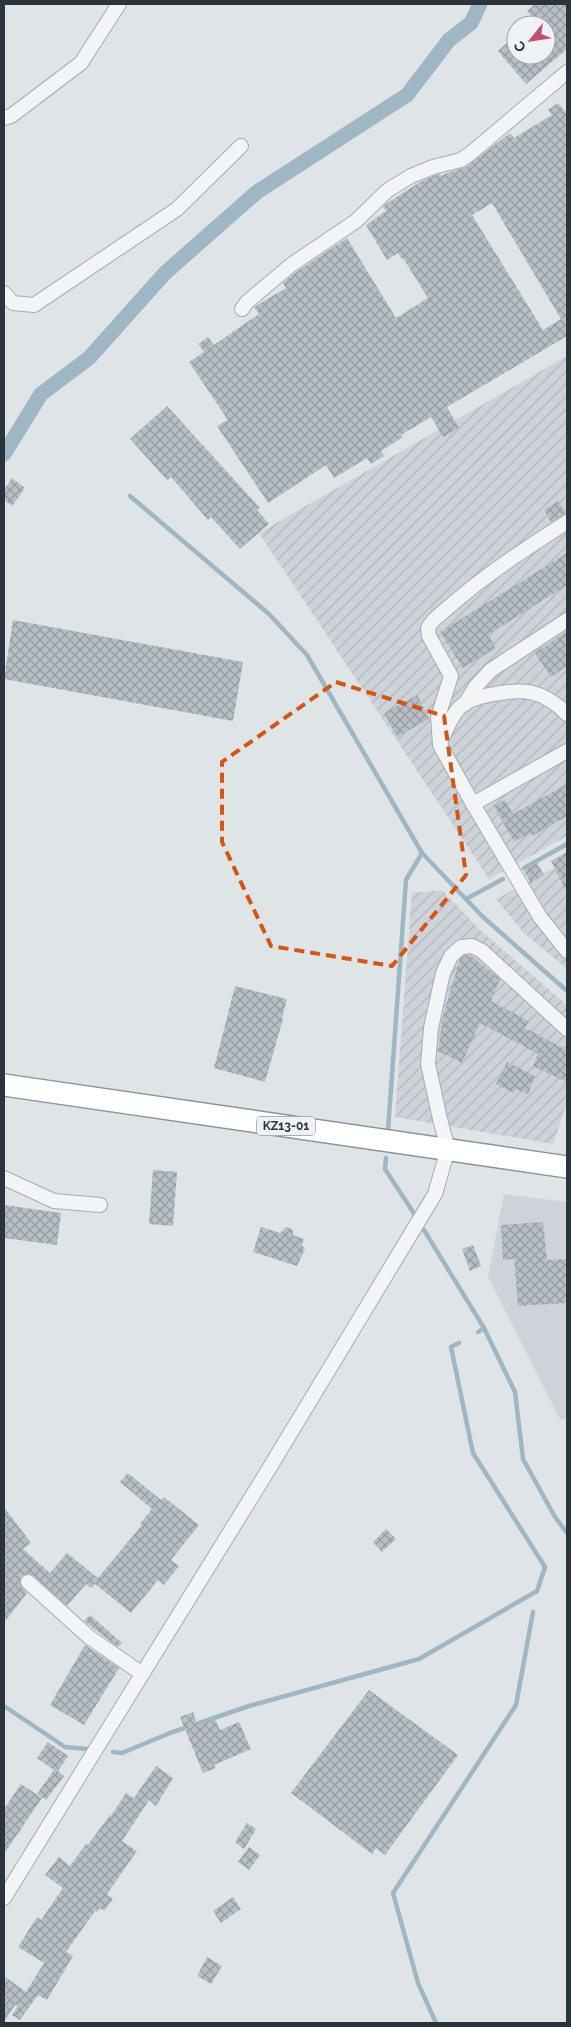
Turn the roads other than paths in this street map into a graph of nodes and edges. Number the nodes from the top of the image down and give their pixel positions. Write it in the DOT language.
graph roads {
  1 [pos="120,4"];
  2 [pos="567,72"];
  3 [pos="4,118"];
  4 [pos="241,146"];
  5 [pos="4,293"];
  6 [pos="242,309"];
  7 [pos="567,522"];
  8 [pos="567,620"];
  9 [pos="464,704"];
  10 [pos="567,714"];
  11 [pos="440,745"];
  12 [pos="567,751"];
  13 [pos="473,804"];
  14 [pos="567,951"];
  15 [pos="567,1029"];
  16 [pos="4,1085"];
  17 [pos="448,1149"];
  18 [pos="562,1162"];
  19 [pos="4,1178"];
  20 [pos="100,1205"];
  21 [pos="28,1582"];
  22 [pos="141,1673"];
  23 [pos="4,1898"];
  1 -- 3 [label="street"];
  2 -- 6 [label="street"];
  4 -- 5 [label="street"];
  7 -- 11 [label="street"];
  8 -- 9 [label="street"];
  9 -- 10 [label="street"];
  9 -- 11 [label="street"];
  11 -- 13 [label="street"];
  12 -- 13 [label="street"];
  13 -- 14 [label="street"];
  15 -- 17 [label="street"];
  16 -- 17 [label="highway, KZ13-01"];
  17 -- 18 [label="highway, KZ13-01"];
  17 -- 22 [label="street"];
  19 -- 20 [label="street"];
  21 -- 22 [label="street"];
  22 -- 23 [label="street"];
}
